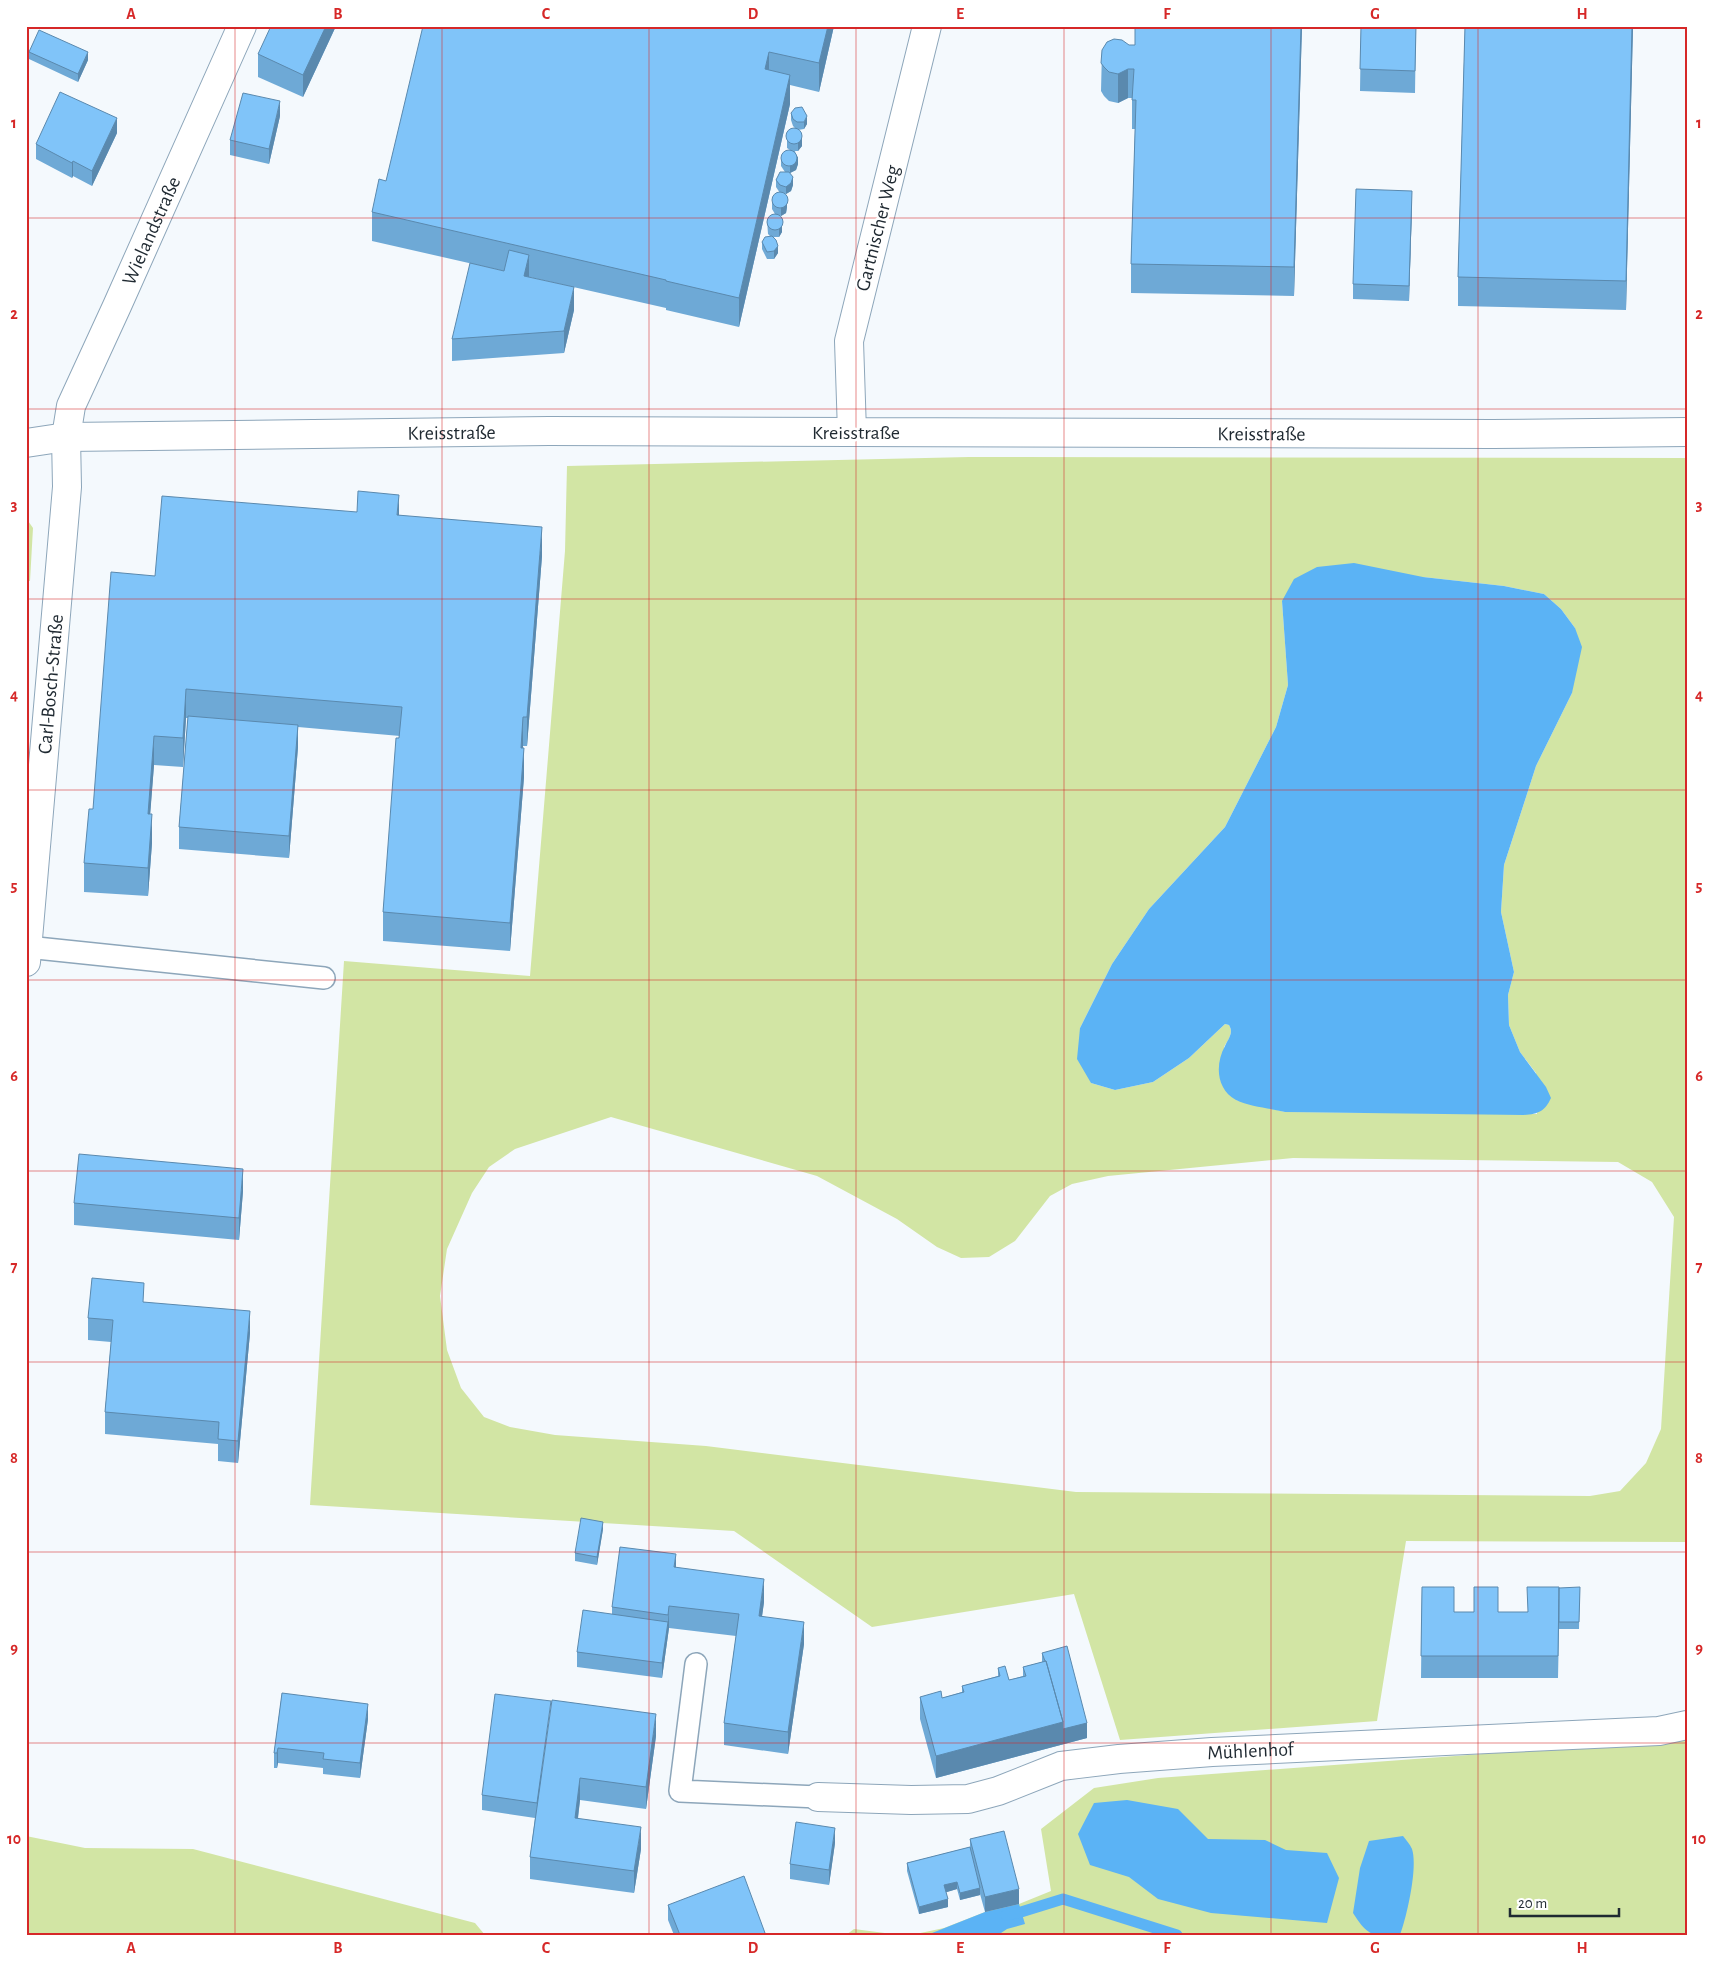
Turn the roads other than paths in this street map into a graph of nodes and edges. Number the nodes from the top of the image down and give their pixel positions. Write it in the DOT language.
graph roads {
  1 [pos="242,26"];
  2 [pos="927,26"];
  3 [pos="852,432"];
  4 [pos="1687,432"];
  5 [pos="66,437"];
  6 [pos="26,443"];
  7 [pos="27,955"];
  8 [pos="324,978"];
  9 [pos="696,1664"];
  10 [pos="1687,1725"];
  11 [pos="818,1797"];
  1 -- 5 [label="street, Wielandstraße"];
  2 -- 3 [label="street, Gartnischer Weg"];
  3 -- 4 [label="street, Kreisstraße"];
  3 -- 5 [label="street, Kreisstraße"];
  5 -- 6 [label="street, Kreisstraße"];
  5 -- 7 [label="street, Carl-Bosch-Straße"];
  7 -- 8 [label="lane"];
  9 -- 11 [label="lane"];
  10 -- 11 [label="street, Mühlenhof"];
}
